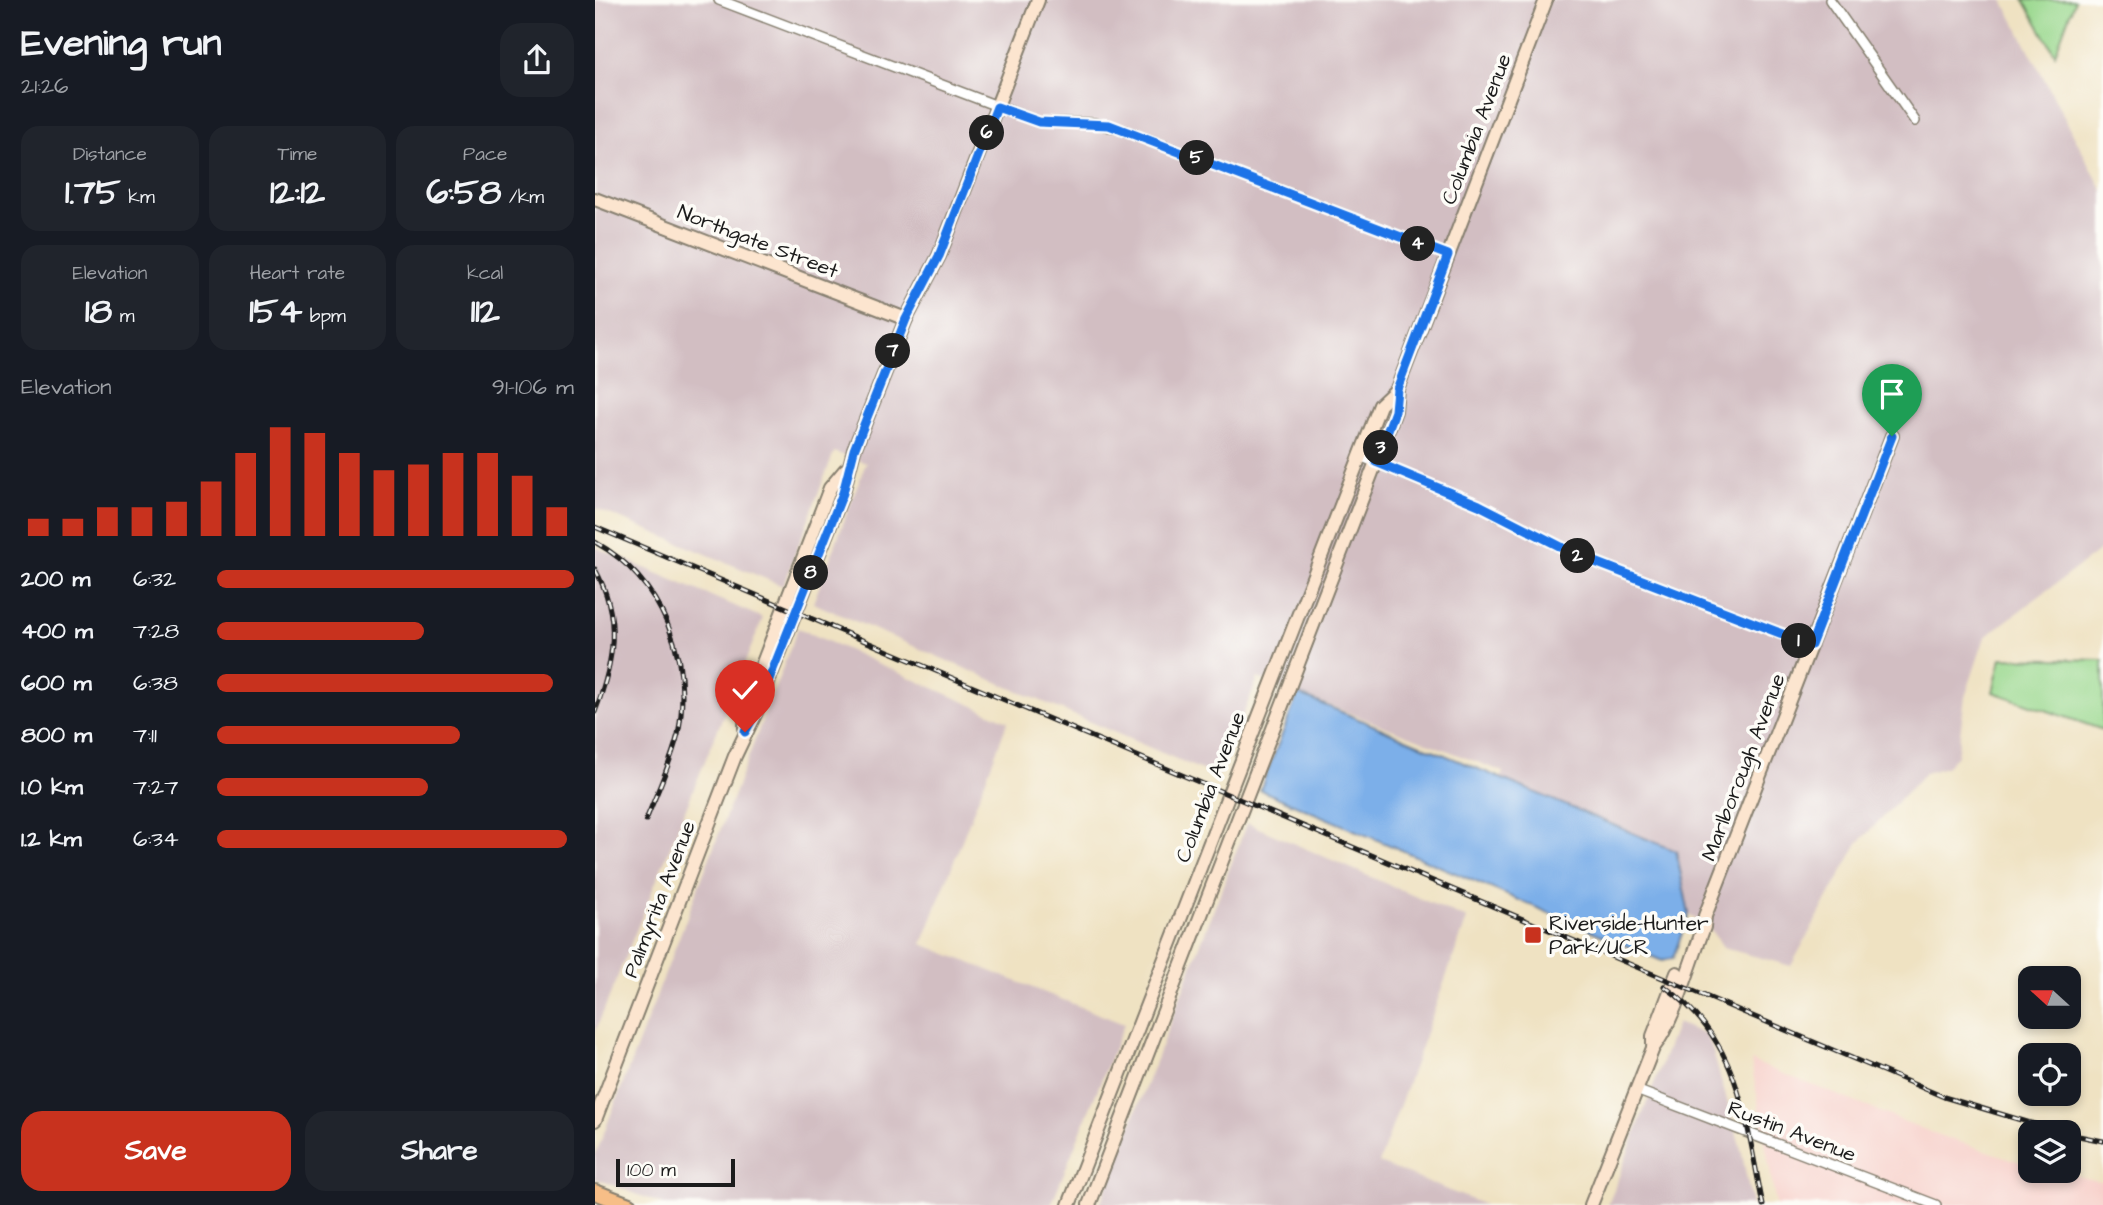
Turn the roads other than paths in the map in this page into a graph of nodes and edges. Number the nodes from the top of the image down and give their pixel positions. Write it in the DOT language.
graph roads {
  1 [pos="719,0"];
  2 [pos="1038,0"];
  3 [pos="1546,0"];
  4 [pos="1830,0"];
  5 [pos="997,107"];
  6 [pos="1915,121"];
  7 [pos="595,199"];
  8 [pos="1448,255"];
  9 [pos="906,319"];
  10 [pos="1397,389"];
  11 [pos="1892,436"];
  12 [pos="1360,456"];
  13 [pos="1376,462"];
  14 [pos="1309,590"];
  15 [pos="1324,595"];
  16 [pos="1811,645"];
  17 [pos="1176,927"];
  18 [pos="1192,933"];
  19 [pos="1636,1090"];
  20 [pos="1103,1116"];
  21 [pos="595,1120"];
  22 [pos="1120,1123"];
  23 [pos="1086,1158"];
  24 [pos="1104,1166"];
  25 [pos="595,1192"];
  26 [pos="629,1205"];
  27 [pos="1069,1205"];
  28 [pos="1089,1205"];
  29 [pos="1591,1205"];
  30 [pos="1936,1205"];
  1 -- 5 [label="street"];
  2 -- 5 [label="street, Palmyrita Avenue"];
  3 -- 8 [label="street, Columbia Avenue"];
  4 -- 6 [label="street"];
  5 -- 8 [label="street"];
  5 -- 9 [label="street, Palmyrita Avenue"];
  7 -- 9 [label="street, Northgate Street"];
  8 -- 10 [label="street, Columbia Avenue"];
  9 -- 21 [label="street, Palmyrita Avenue"];
  10 -- 12 [label="street, Columbia Avenue"];
  10 -- 13 [label="street, Columbia Avenue"];
  11 -- 16 [label="street, Marlborough Avenue"];
  12 -- 13 [label="street"];
  12 -- 14 [label="street, Columbia Avenue"];
  13 -- 15 [label="street, Columbia Avenue"];
  13 -- 16 [label="street"];
  14 -- 15 [label="street"];
  14 -- 17 [label="street, Columbia Avenue"];
  15 -- 18 [label="street, Columbia Avenue"];
  16 -- 19 [label="street, Marlborough Avenue"];
  17 -- 18 [label="street"];
  17 -- 20 [label="street, Columbia Avenue"];
  18 -- 22 [label="street, Columbia Avenue"];
  19 -- 29 [label="street, Marlborough Avenue"];
  19 -- 30 [label="street, Rustin Avenue"];
  20 -- 22 [label="street"];
  20 -- 23 [label="street, Columbia Avenue"];
  22 -- 24 [label="street, Columbia Avenue"];
  23 -- 24 [label="street"];
  23 -- 27 [label="street, Columbia Avenue"];
  24 -- 28 [label="street, Columbia Avenue"];
  25 -- 26 [label="main road"];
}
